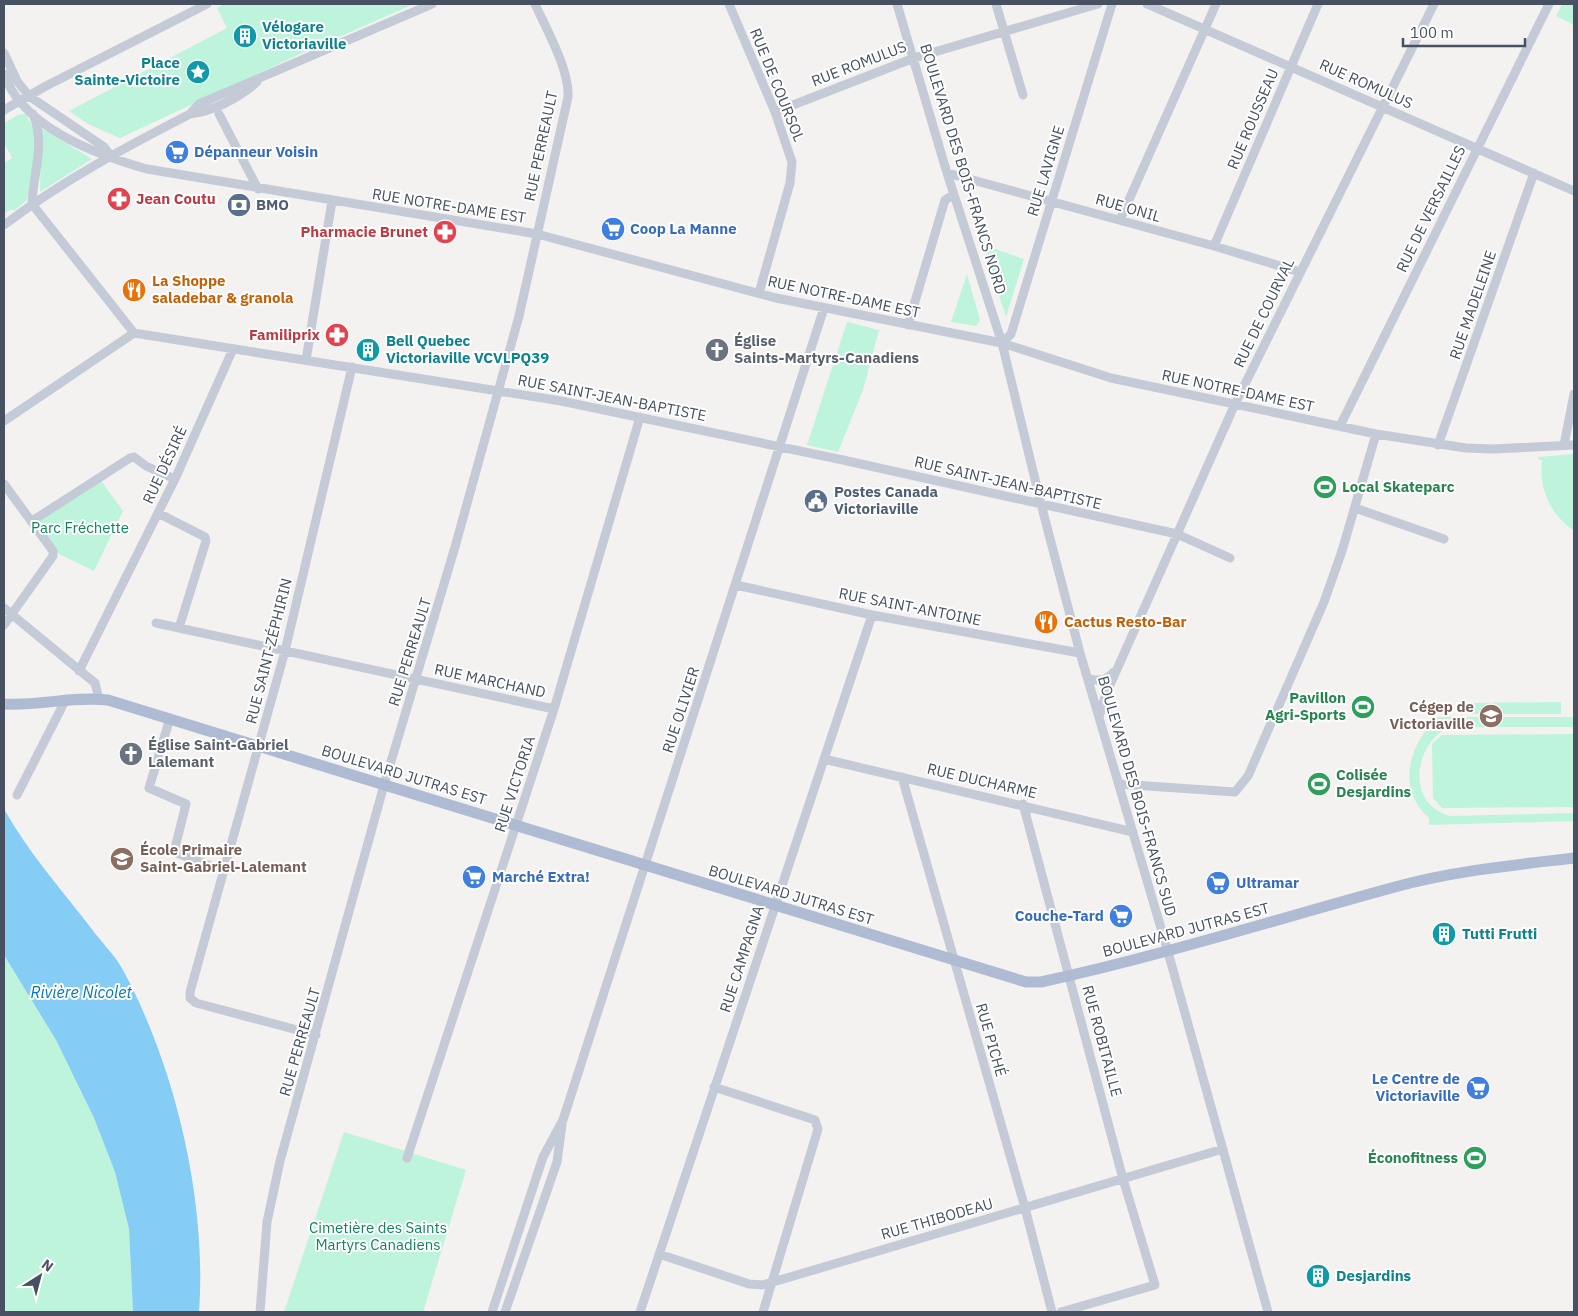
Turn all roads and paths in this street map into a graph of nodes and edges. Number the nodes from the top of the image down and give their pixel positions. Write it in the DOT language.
graph roads {
  1 [pos="207,4"];
  2 [pos="432,4"];
  3 [pos="535,4"];
  4 [pos="729,4"];
  5 [pos="898,4"];
  6 [pos="996,4"];
  7 [pos="1112,4"];
  8 [pos="1147,4"];
  9 [pos="1216,4"];
  10 [pos="1318,4"];
  11 [pos="1434,4"];
  12 [pos="1549,4"];
  13 [pos="1092,5"];
  14 [pos="1204,29"];
  15 [pos="1004,32"];
  16 [pos="4,53"];
  17 [pos="914,58"];
  18 [pos="1290,66"];
  19 [pos="4,74"];
  20 [pos="1023,95"];
  21 [pos="28,96"];
  22 [pos="20,102"];
  23 [pos="1382,106"];
  24 [pos="4,110"];
  25 [pos="775,112"];
  26 [pos="33,114"];
  27 [pos="220,114"];
  28 [pos="1476,148"];
  29 [pos="110,155"];
  30 [pos="947,173"];
  31 [pos="1534,173"];
  32 [pos="258,189"];
  33 [pos="1574,191"];
  34 [pos="953,195"];
  35 [pos="332,201"];
  36 [pos="1051,201"];
  37 [pos="32,204"];
  38 [pos="1120,220"];
  39 [pos="4,225"];
  40 [pos="537,234"];
  41 [pos="1214,246"];
  42 [pos="1300,272"];
  43 [pos="760,293"];
  44 [pos="824,308"];
  45 [pos="908,325"];
  46 [pos="134,333"];
  47 [pos="1002,342"];
  48 [pos="233,349"];
  49 [pos="306,360"];
  50 [pos="352,367"];
  51 [pos="499,390"];
  52 [pos="1574,394"];
  53 [pos="1235,404"];
  54 [pos="640,417"];
  55 [pos="4,421"];
  56 [pos="1340,426"];
  57 [pos="1376,434"];
  58 [pos="1438,445"];
  59 [pos="1574,445"];
  60 [pos="1564,446"];
  61 [pos="780,447"];
  62 [pos="175,479"];
  63 [pos="4,484"];
  64 [pos="1041,504"];
  65 [pos="1355,508"];
  66 [pos="158,513"];
  67 [pos="32,521"];
  68 [pos="1177,534"];
  69 [pos="1444,539"];
  70 [pos="1230,558"];
  71 [pos="736,585"];
  72 [pos="7,611"];
  73 [pos="872,615"];
  74 [pos="156,623"];
  75 [pos="4,625"];
  76 [pos="179,628"];
  77 [pos="285,651"];
  78 [pos="1080,653"];
  79 [pos="1118,668"];
  80 [pos="79,671"];
  81 [pos="417,679"];
  82 [pos="1088,679"];
  83 [pos="66,699"];
  84 [pos="99,699"];
  85 [pos="4,704"];
  86 [pos="554,709"];
  87 [pos="1099,717"];
  88 [pos="170,718"];
  89 [pos="259,746"];
  90 [pos="824,759"];
  91 [pos="902,777"];
  92 [pos="1119,784"];
  93 [pos="384,785"];
  94 [pos="17,795"];
  95 [pos="1023,804"];
  96 [pos="516,826"];
  97 [pos="1133,832"];
  98 [pos="1574,858"];
  99 [pos="645,866"];
  100 [pos="224,871"];
  101 [pos="774,906"];
  102 [pos="1168,952"];
  103 [pos="955,962"];
  104 [pos="1069,976"];
  105 [pos="316,1035"];
  106 [pos="714,1087"];
  107 [pos="563,1120"];
  108 [pos="1223,1149"];
  109 [pos="406,1158"];
  110 [pos="1123,1179"];
  111 [pos="1025,1208"];
  112 [pos="659,1254"];
  113 [pos="774,1281"];
  114 [pos="260,1312"];
  115 [pos="492,1312"];
  116 [pos="506,1312"];
  117 [pos="640,1312"];
  118 [pos="763,1312"];
  119 [pos="1052,1312"];
  120 [pos="1061,1312"];
  121 [pos="1268,1312"];
  1 -- 21 [label="street"];
  2 -- 29 [label="street"];
  3 -- 40 [label="street, RUE PERREAULT"];
  4 -- 25 [label="street, RUE DE COURSOL"];
  5 -- 17 [label="street, BOULEVARD DES BOIS-FRANCS NORD"];
  6 -- 15 [label="street"];
  7 -- 36 [label="street, RUE LAVIGNE"];
  8 -- 14 [label="street, RUE ROMULUS"];
  9 -- 14 [label="street"];
  10 -- 18 [label="street, RUE ROUSSEAU"];
  11 -- 23 [label="street, RUE DE COURVAL"];
  12 -- 28 [label="street, RUE DE VERSAILLES"];
  13 -- 15 [label="street, RUE ROMULUS"];
  14 -- 18 [label="street, RUE ROMULUS"];
  14 -- 38 [label="street"];
  15 -- 17 [label="street, RUE ROMULUS"];
  15 -- 20 [label="street"];
  16 -- 21 [label="street"];
  17 -- 25 [label="street, RUE ROMULUS"];
  17 -- 30 [label="street, BOULEVARD DES BOIS-FRANCS NORD"];
  18 -- 23 [label="street, RUE ROMULUS"];
  18 -- 41 [label="street, RUE ROUSSEAU"];
  19 -- 22 [label="street, RUE NOTRE-DAME EST"];
  21 -- 22 [label="street"];
  21 -- 29 [label="street"];
  22 -- 24 [label="street"];
  22 -- 26 [label="street, RUE NOTRE-DAME EST"];
  23 -- 28 [label="street, RUE ROMULUS"];
  23 -- 42 [label="street, RUE DE COURVAL"];
  25 -- 43 [label="street, RUE DE COURSOL"];
  26 -- 29 [label="street, RUE NOTRE-DAME EST"];
  26 -- 37 [label="street"];
  27 -- 32 [label="street"];
  28 -- 31 [label="street, RUE ROMULUS"];
  28 -- 56 [label="street, RUE DE VERSAILLES"];
  29 -- 32 [label="street, RUE NOTRE-DAME EST"];
  29 -- 37 [label="street"];
  30 -- 34 [label="street, BOULEVARD DES BOIS-FRANCS NORD"];
  30 -- 36 [label="street, RUE ONIL"];
  31 -- 33 [label="street, RUE ROMULUS"];
  31 -- 58 [label="street, RUE MADELEINE"];
  32 -- 35 [label="street, RUE NOTRE-DAME EST"];
  34 -- 45 [label="street"];
  34 -- 47 [label="street, BOULEVARD DES BOIS-FRANCS NORD"];
  35 -- 40 [label="street, RUE NOTRE-DAME EST"];
  35 -- 49 [label="street"];
  36 -- 38 [label="street, RUE ONIL"];
  36 -- 47 [label="street, RUE LAVIGNE"];
  37 -- 39 [label="street"];
  37 -- 46 [label="street"];
  38 -- 41 [label="street, RUE ONIL"];
  40 -- 43 [label="street, RUE NOTRE-DAME EST"];
  40 -- 51 [label="street, RUE PERREAULT"];
  41 -- 42 [label="street, RUE ONIL"];
  42 -- 53 [label="street, RUE DE COURVAL"];
  43 -- 44 [label="street, RUE NOTRE-DAME EST"];
  44 -- 45 [label="street, RUE NOTRE-DAME EST"];
  44 -- 61 [label="street, RUE OLIVIER"];
  45 -- 47 [label="street, RUE NOTRE-DAME EST"];
  46 -- 48 [label="street, RUE SAINT-JEAN-BAPTISTE"];
  46 -- 55 [label="street"];
  47 -- 53 [label="street, RUE NOTRE-DAME EST"];
  47 -- 64 [label="street, BOULEVARD DES BOIS-FRANCS SUD"];
  48 -- 49 [label="street, RUE SAINT-JEAN-BAPTISTE"];
  48 -- 62 [label="street, RUE DÉSIRÉ"];
  49 -- 50 [label="street, RUE SAINT-JEAN-BAPTISTE"];
  50 -- 51 [label="street, RUE SAINT-JEAN-BAPTISTE"];
  50 -- 77 [label="street, RUE SAINT-ZÉPHIRIN"];
  51 -- 54 [label="street, RUE SAINT-JEAN-BAPTISTE"];
  51 -- 81 [label="street, RUE PERREAULT"];
  52 -- 60 [label="street"];
  53 -- 56 [label="street, RUE NOTRE-DAME EST"];
  53 -- 68 [label="street, RUE DE COURVAL"];
  54 -- 61 [label="street, RUE SAINT-JEAN-BAPTISTE"];
  54 -- 86 [label="street, RUE VICTORIA"];
  56 -- 57 [label="street, RUE NOTRE-DAME EST"];
  57 -- 58 [label="street, RUE NOTRE-DAME EST"];
  57 -- 65 [label="street"];
  58 -- 60 [label="street, RUE NOTRE-DAME EST"];
  59 -- 60 [label="street, RUE NOTRE-DAME EST"];
  61 -- 64 [label="street, RUE SAINT-JEAN-BAPTISTE"];
  61 -- 71 [label="street, RUE OLIVIER"];
  62 -- 66 [label="street, RUE DÉSIRÉ"];
  62 -- 67 [label="street"];
  63 -- 67 [label="street"];
  64 -- 68 [label="street, RUE SAINT-JEAN-BAPTISTE"];
  64 -- 78 [label="street, BOULEVARD DES BOIS-FRANCS SUD"];
  65 -- 69 [label="street"];
  65 -- 92 [label="street"];
  66 -- 76 [label="street"];
  66 -- 80 [label="street, RUE DÉSIRÉ"];
  67 -- 72 [label="street"];
  68 -- 70 [label="street, RUE SAINT-JEAN-BAPTISTE"];
  68 -- 79 [label="street, RUE DE COURVAL"];
  71 -- 73 [label="street, RUE SAINT-ANTOINE"];
  71 -- 99 [label="street, RUE OLIVIER"];
  72 -- 75 [label="street"];
  72 -- 80 [label="street"];
  73 -- 78 [label="street, RUE SAINT-ANTOINE"];
  73 -- 90 [label="street, RUE CAMPAGNA"];
  74 -- 76 [label="street, RUE MARCHAND"];
  76 -- 77 [label="street, RUE MARCHAND"];
  77 -- 81 [label="street, RUE MARCHAND"];
  77 -- 89 [label="street, RUE SAINT-ZÉPHIRIN"];
  78 -- 82 [label="street, BOULEVARD DES BOIS-FRANCS SUD"];
  79 -- 82 [label="street"];
  79 -- 87 [label="street, RUE DE COURVAL"];
  80 -- 84 [label="street"];
  81 -- 86 [label="street, RUE MARCHAND"];
  81 -- 93 [label="street, RUE PERREAULT"];
  82 -- 87 [label="street, BOULEVARD DES BOIS-FRANCS SUD"];
  83 -- 84 [label="main road, BOULEVARD JUTRAS EST"];
  83 -- 85 [label="main road, BOULEVARD JUTRAS EST"];
  83 -- 94 [label="street"];
  84 -- 88 [label="main road, BOULEVARD JUTRAS EST"];
  86 -- 96 [label="street, RUE VICTORIA"];
  87 -- 92 [label="street, BOULEVARD DES BOIS-FRANCS SUD"];
  88 -- 89 [label="main road, BOULEVARD JUTRAS EST"];
  88 -- 100 [label="street"];
  89 -- 93 [label="main road, BOULEVARD JUTRAS EST"];
  89 -- 100 [label="street, RUE SAINT-ZÉPHIRIN"];
  90 -- 91 [label="street, RUE DUCHARME"];
  90 -- 101 [label="street, RUE CAMPAGNA"];
  91 -- 95 [label="street, RUE DUCHARME"];
  91 -- 103 [label="street, RUE PICHÉ"];
  92 -- 97 [label="street, BOULEVARD DES BOIS-FRANCS SUD"];
  93 -- 96 [label="main road, BOULEVARD JUTRAS EST"];
  93 -- 105 [label="street, RUE PERREAULT"];
  95 -- 97 [label="street, RUE DUCHARME"];
  95 -- 104 [label="street, RUE ROBITAILLE"];
  96 -- 99 [label="main road, BOULEVARD JUTRAS EST"];
  96 -- 109 [label="street, RUE VICTORIA"];
  97 -- 102 [label="street, BOULEVARD DES BOIS-FRANCS SUD"];
  98 -- 102 [label="main road, BOULEVARD JUTRAS EST"];
  99 -- 101 [label="main road, BOULEVARD JUTRAS EST"];
  99 -- 107 [label="street, RUE OLIVIER"];
  100 -- 105 [label="street, RUE SAINT-ZÉPHIRIN"];
  101 -- 103 [label="main road, BOULEVARD JUTRAS EST"];
  101 -- 106 [label="street, RUE CAMPAGNA"];
  102 -- 104 [label="main road, BOULEVARD JUTRAS EST"];
  102 -- 108 [label="street, BOULEVARD DES BOIS-FRANCS SUD"];
  103 -- 104 [label="main road, BOULEVARD JUTRAS EST"];
  103 -- 111 [label="street, RUE PICHÉ"];
  104 -- 110 [label="street, RUE ROBITAILLE"];
  105 -- 114 [label="street, RUE PERREAULT"];
  106 -- 112 [label="street, RUE CAMPAGNA"];
  106 -- 113 [label="street"];
  107 -- 115 [label="street, RUE OLIVIER"];
  107 -- 116 [label="street, RUE OLIVIER"];
  108 -- 110 [label="street, RUE THIBODEAU"];
  108 -- 121 [label="street, BOULEVARD DES BOIS-FRANCS SUD"];
  110 -- 111 [label="street, RUE THIBODEAU"];
  110 -- 120 [label="street, RUE ROBITAILLE"];
  111 -- 113 [label="street, RUE THIBODEAU"];
  111 -- 119 [label="street, RUE PICHÉ"];
  112 -- 113 [label="street, RUE THIBODEAU"];
  112 -- 117 [label="street, RUE CAMPAGNA"];
  113 -- 118 [label="street"];
}
